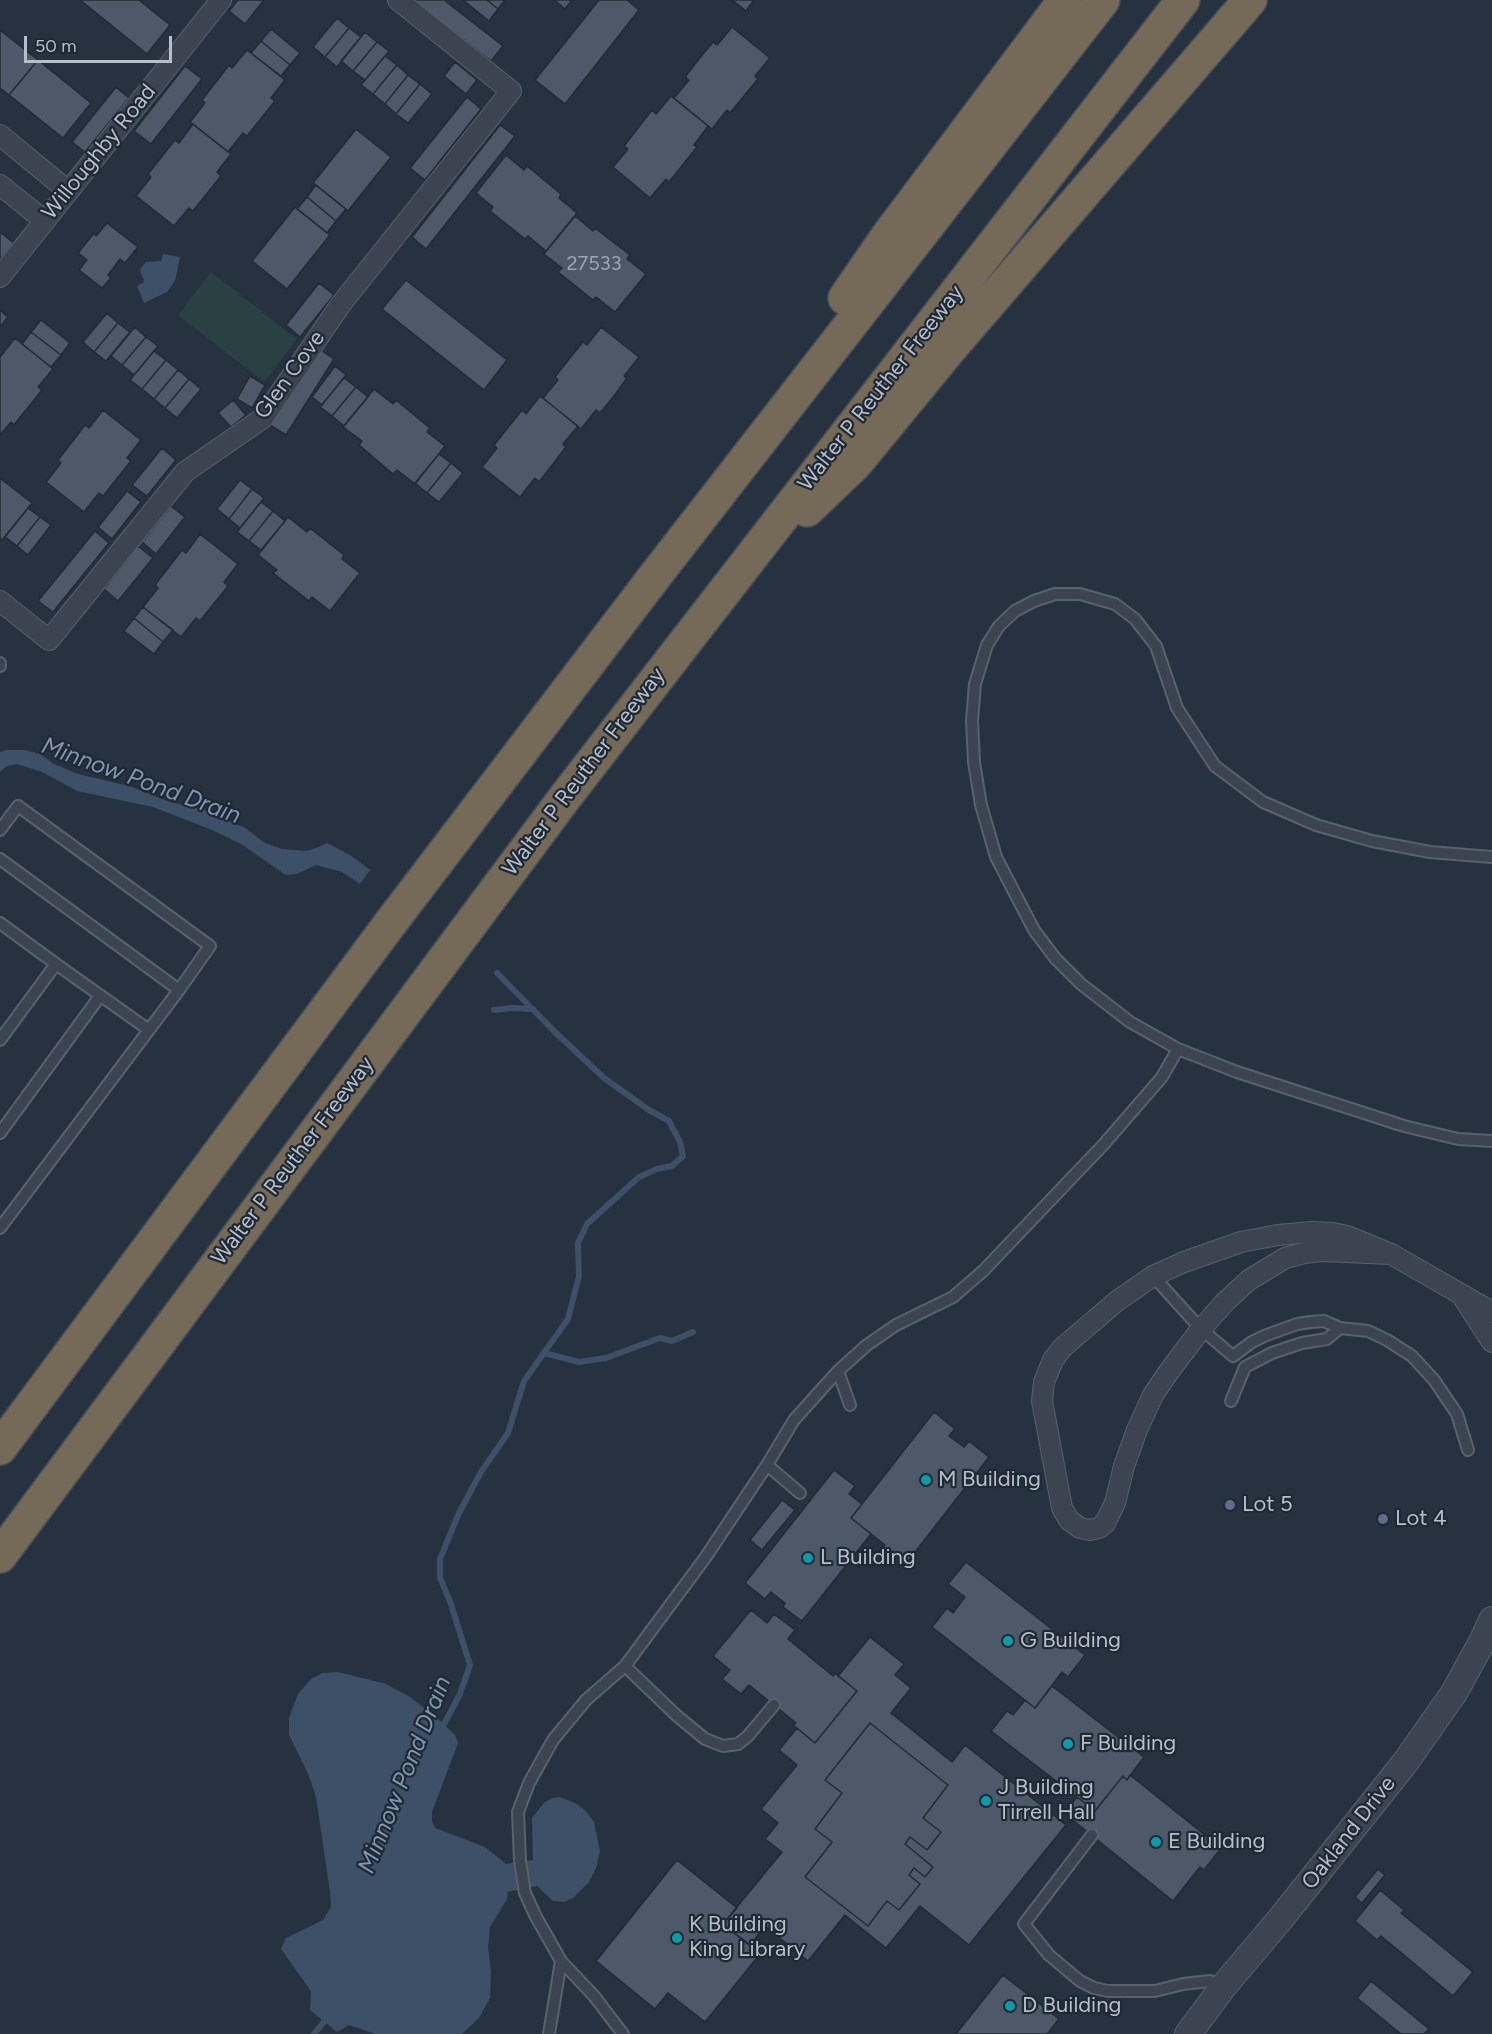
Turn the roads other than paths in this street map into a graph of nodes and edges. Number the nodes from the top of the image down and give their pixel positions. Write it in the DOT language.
graph roads {
  1 [pos="221,0"];
  2 [pos="398,0"];
  3 [pos="1065,0"];
  4 [pos="1103,0"];
  5 [pos="1183,0"];
  6 [pos="1250,0"];
  7 [pos="0,135"];
  8 [pos="0,185"];
  9 [pos="68,191"];
  10 [pos="45,221"];
  11 [pos="0,277"];
  12 [pos="655,576"];
  13 [pos="724,590"];
  14 [pos="0,600"];
  15 [pos="0,830"];
  16 [pos="1492,857"];
  17 [pos="0,859"];
  18 [pos="0,922"];
  19 [pos="56,964"];
  20 [pos="179,990"];
  21 [pos="100,996"];
  22 [pos="149,1030"];
  23 [pos="0,1040"];
  24 [pos="1179,1049"];
  25 [pos="0,1133"];
  26 [pos="1492,1141"];
  27 [pos="0,1228"];
  28 [pos="1391,1254"];
  29 [pos="1153,1276"];
  30 [pos="1462,1296"];
  31 [pos="1492,1312"];
  32 [pos="1340,1328"];
  33 [pos="1201,1329"];
  34 [pos="1492,1342"];
  35 [pos="1233,1356"];
  36 [pos="1245,1366"];
  37 [pos="838,1371"];
  38 [pos="1231,1401"];
  39 [pos="850,1405"];
  40 [pos="0,1448"];
  41 [pos="1468,1450"];
  42 [pos="766,1465"];
  43 [pos="800,1492"];
  44 [pos="0,1556"];
  45 [pos="1492,1620"];
  46 [pos="625,1666"];
  47 [pos="774,1705"];
  48 [pos="1092,1835"];
  49 [pos="561,1961"];
  50 [pos="1222,1987"];
  51 [pos="549,2034"];
  52 [pos="622,2034"];
  53 [pos="1188,2034"];
  1 -- 9 [label="street, Willoughby Road"];
  2 -- 14 [label="street, Glen Cove"];
  3 -- 12 [label="highway"];
  4 -- 12 [label="highway"];
  5 -- 13 [label="highway, Walter P Reuther Freeway"];
  6 -- 13 [label="highway"];
  7 -- 9 [label="street"];
  8 -- 10 [label="street"];
  9 -- 10 [label="street, Willoughby Road"];
  10 -- 11 [label="street, Willoughby Road"];
  12 -- 40 [label="highway"];
  13 -- 44 [label="highway, Walter P Reuther Freeway"];
  15 -- 20 [label="lane"];
  16 -- 24 [label="lane"];
  17 -- 20 [label="lane"];
  18 -- 19 [label="lane"];
  19 -- 21 [label="lane"];
  19 -- 23 [label="lane"];
  20 -- 22 [label="lane"];
  21 -- 22 [label="lane"];
  21 -- 25 [label="lane"];
  22 -- 27 [label="lane"];
  24 -- 26 [label="lane"];
  24 -- 37 [label="lane"];
  28 -- 29 [label="street"];
  28 -- 30 [label="street"];
  28 -- 33 [label="street"];
  29 -- 33 [label="lane"];
  29 -- 33 [label="street"];
  30 -- 31 [label="street"];
  30 -- 34 [label="street"];
  32 -- 35 [label="lane"];
  32 -- 36 [label="lane"];
  32 -- 41 [label="lane"];
  33 -- 35 [label="lane"];
  35 -- 36 [label="lane"];
  36 -- 38 [label="lane"];
  37 -- 39 [label="lane"];
  37 -- 42 [label="lane"];
  42 -- 43 [label="lane"];
  42 -- 46 [label="lane"];
  45 -- 50 [label="street, Oakland Drive"];
  46 -- 47 [label="lane"];
  46 -- 49 [label="lane"];
  48 -- 50 [label="lane"];
  49 -- 51 [label="lane"];
  49 -- 52 [label="lane"];
  50 -- 53 [label="street, Oakland Drive"];
}
